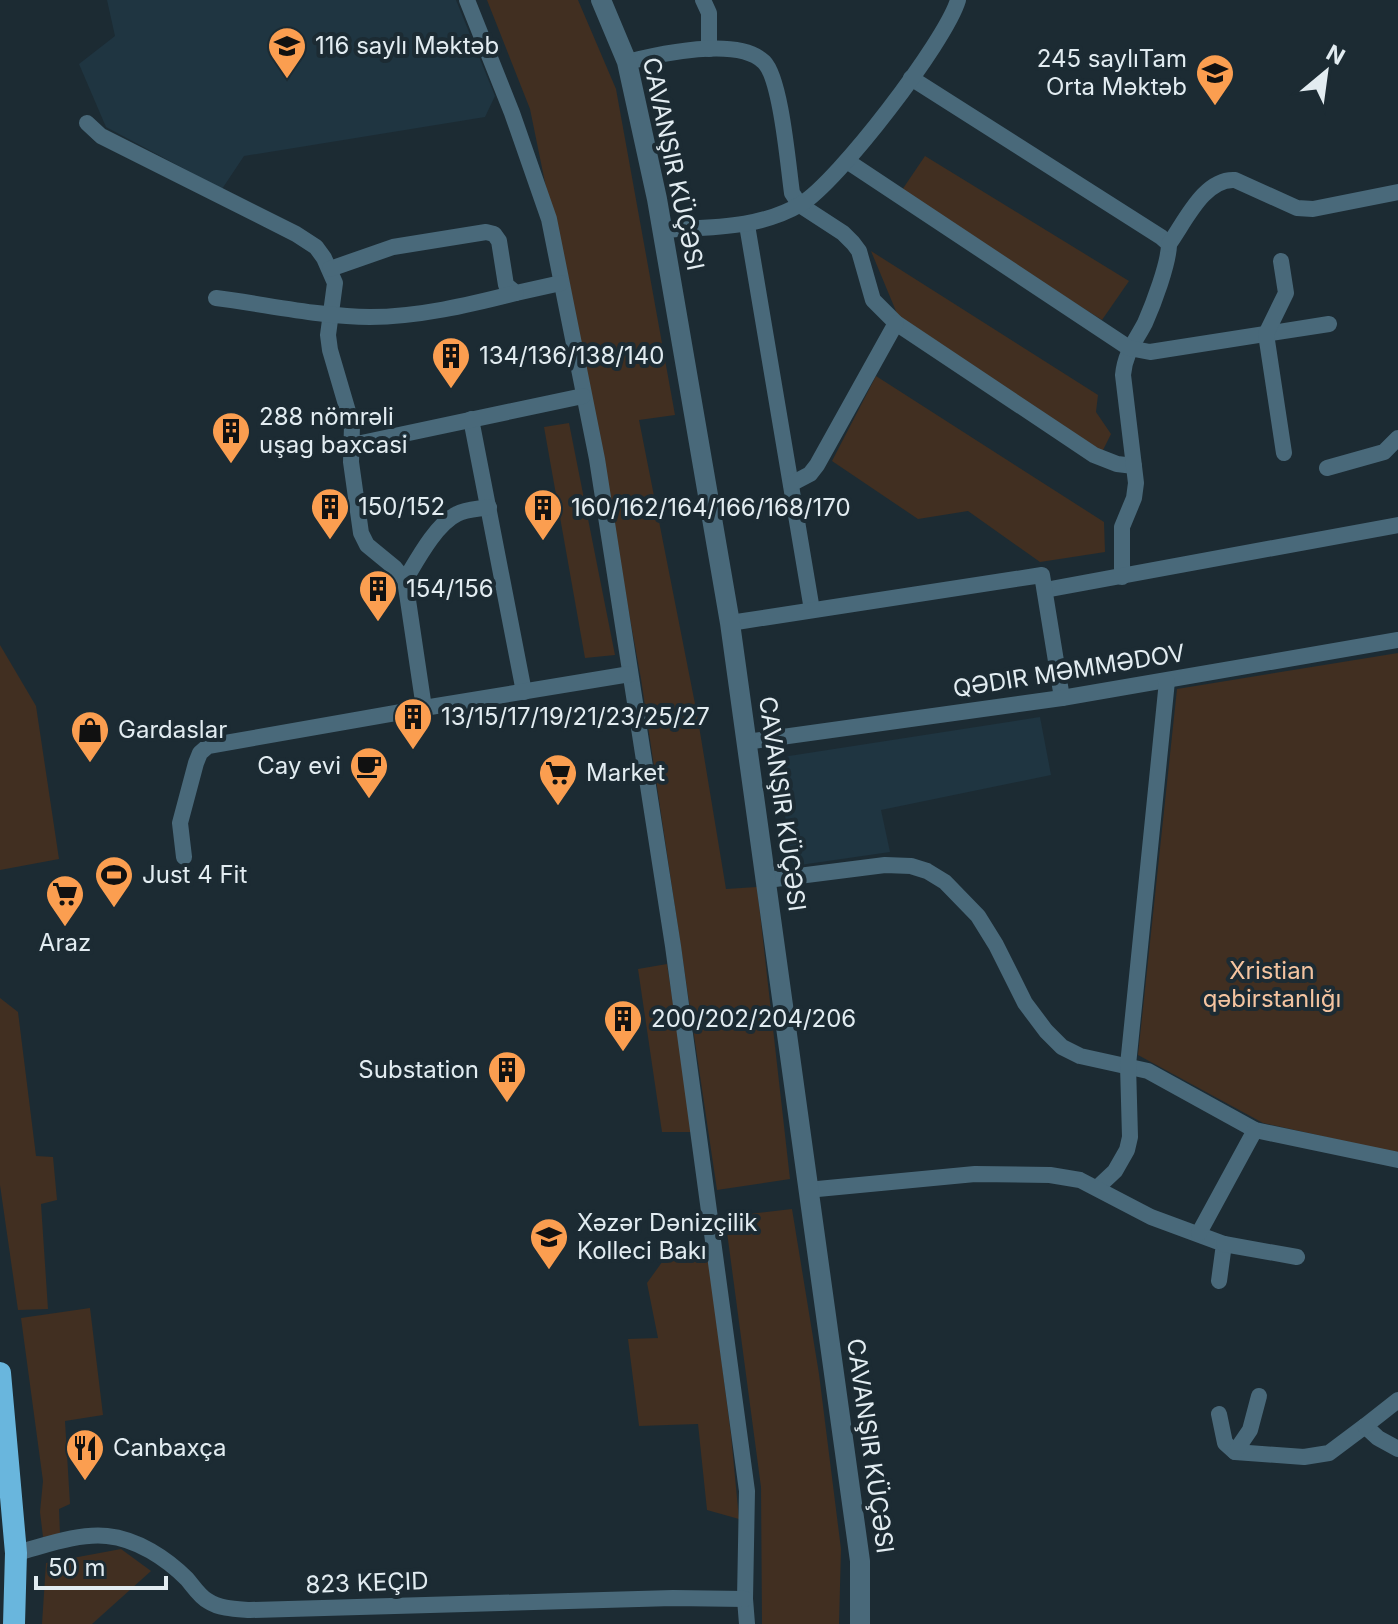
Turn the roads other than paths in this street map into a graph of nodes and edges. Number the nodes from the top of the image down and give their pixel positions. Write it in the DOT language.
graph roads {
  1 [pos="467,0"];
  2 [pos="601,0"];
  3 [pos="703,0"];
  4 [pos="958,0"];
  5 [pos="709,49"];
  6 [pos="627,62"];
  7 [pos="911,78"];
  8 [pos="87,123"];
  9 [pos="847,161"];
  10 [pos="1398,192"];
  11 [pos="800,205"];
  12 [pos="747,225"];
  13 [pos="663,230"];
  14 [pos="1169,244"];
  15 [pos="1281,261"];
  16 [pos="330,269"];
  17 [pos="561,283"];
  18 [pos="516,293"];
  19 [pos="216,298"];
  20 [pos="329,313"];
  21 [pos="896,323"];
  22 [pos="1329,324"];
  23 [pos="1266,334"];
  24 [pos="1129,348"];
  25 [pos="583,396"];
  26 [pos="471,419"];
  27 [pos="1398,438"];
  28 [pos="352,445"];
  29 [pos="1284,453"];
  30 [pos="1134,466"];
  31 [pos="1327,468"];
  32 [pos="791,484"];
  33 [pos="489,507"];
  34 [pos="1398,525"];
  35 [pos="1122,577"];
  36 [pos="405,580"];
  37 [pos="1045,590"];
  38 [pos="812,610"];
  39 [pos="730,623"];
  40 [pos="1398,640"];
  41 [pos="630,674"];
  42 [pos="1167,681"];
  43 [pos="524,692"];
  44 [pos="1062,698"];
  45 [pos="424,708"];
  46 [pos="746,742"];
  47 [pos="184,857"];
  48 [pos="767,880"];
  49 [pos="1128,1065"];
  50 [pos="1255,1130"];
  51 [pos="1398,1160"];
  52 [pos="1098,1187"];
  53 [pos="807,1190"];
  54 [pos="1199,1233"];
  55 [pos="1224,1244"];
  56 [pos="1297,1257"];
  57 [pos="1219,1281"];
  58 [pos="0,1373"];
  59 [pos="1259,1396"];
  60 [pos="1395,1406"];
  61 [pos="1219,1414"];
  62 [pos="1365,1426"];
  63 [pos="1398,1449"];
  64 [pos="1235,1452"];
  65 [pos="16,1553"];
  66 [pos="745,1599"];
  67 [pos="14,1624"];
  68 [pos="747,1624"];
  69 [pos="860,1624"];
  1 -- 17 [label="street"];
  2 -- 6 [label="street, CAVANŞIR KÜÇƏSI"];
  3 -- 5 [label="street"];
  4 -- 7 [label="street"];
  5 -- 6 [label="street"];
  5 -- 11 [label="street"];
  6 -- 13 [label="street, CAVANŞIR KÜÇƏSI"];
  7 -- 9 [label="street"];
  7 -- 14 [label="street"];
  8 -- 16 [label="street"];
  9 -- 11 [label="street"];
  9 -- 24 [label="street"];
  10 -- 14 [label="street"];
  11 -- 12 [label="street"];
  11 -- 21 [label="street"];
  12 -- 13 [label="street"];
  12 -- 32 [label="street"];
  13 -- 39 [label="street, CAVANŞIR KÜÇƏSI"];
  14 -- 24 [label="street"];
  15 -- 23 [label="street"];
  16 -- 18 [label="street"];
  16 -- 20 [label="street"];
  17 -- 18 [label="street"];
  17 -- 25 [label="street"];
  18 -- 20 [label="street"];
  19 -- 20 [label="street"];
  20 -- 28 [label="street"];
  21 -- 30 [label="street"];
  21 -- 32 [label="street"];
  22 -- 23 [label="street"];
  23 -- 24 [label="street"];
  23 -- 29 [label="street"];
  24 -- 30 [label="street"];
  25 -- 26 [label="street"];
  25 -- 41 [label="street"];
  26 -- 28 [label="street"];
  26 -- 33 [label="street"];
  27 -- 31 [label="street"];
  28 -- 36 [label="street"];
  30 -- 35 [label="street"];
  32 -- 38 [label="street"];
  33 -- 36 [label="street"];
  33 -- 43 [label="street"];
  34 -- 35 [label="street"];
  35 -- 37 [label="street"];
  36 -- 45 [label="street"];
  37 -- 38 [label="street"];
  37 -- 44 [label="street"];
  38 -- 39 [label="street"];
  39 -- 46 [label="street, CAVANŞIR KÜÇƏSI"];
  40 -- 42 [label="street, QƏDIR MƏMMƏDOV"];
  41 -- 43 [label="street"];
  41 -- 66 [label="street"];
  42 -- 44 [label="street, QƏDIR MƏMMƏDOV"];
  42 -- 49 [label="street"];
  43 -- 45 [label="street"];
  44 -- 46 [label="street, QƏDIR MƏMMƏDOV"];
  45 -- 47 [label="street"];
  46 -- 48 [label="street, CAVANŞIR KÜÇƏSI"];
  48 -- 49 [label="street"];
  48 -- 53 [label="street, CAVANŞIR KÜÇƏSI"];
  49 -- 50 [label="street"];
  49 -- 52 [label="street"];
  50 -- 51 [label="street"];
  50 -- 54 [label="street"];
  52 -- 53 [label="street"];
  52 -- 54 [label="street"];
  53 -- 69 [label="street, CAVANŞIR KÜÇƏSI"];
  54 -- 55 [label="street"];
  55 -- 56 [label="street"];
  55 -- 57 [label="street"];
  58 -- 65 [label="highway"];
  59 -- 64 [label="street"];
  60 -- 62 [label="street"];
  61 -- 64 [label="street"];
  62 -- 63 [label="street"];
  62 -- 64 [label="street"];
  65 -- 66 [label="street, 823 KEÇID"];
  65 -- 67 [label="highway"];
  66 -- 68 [label="street"];
}
